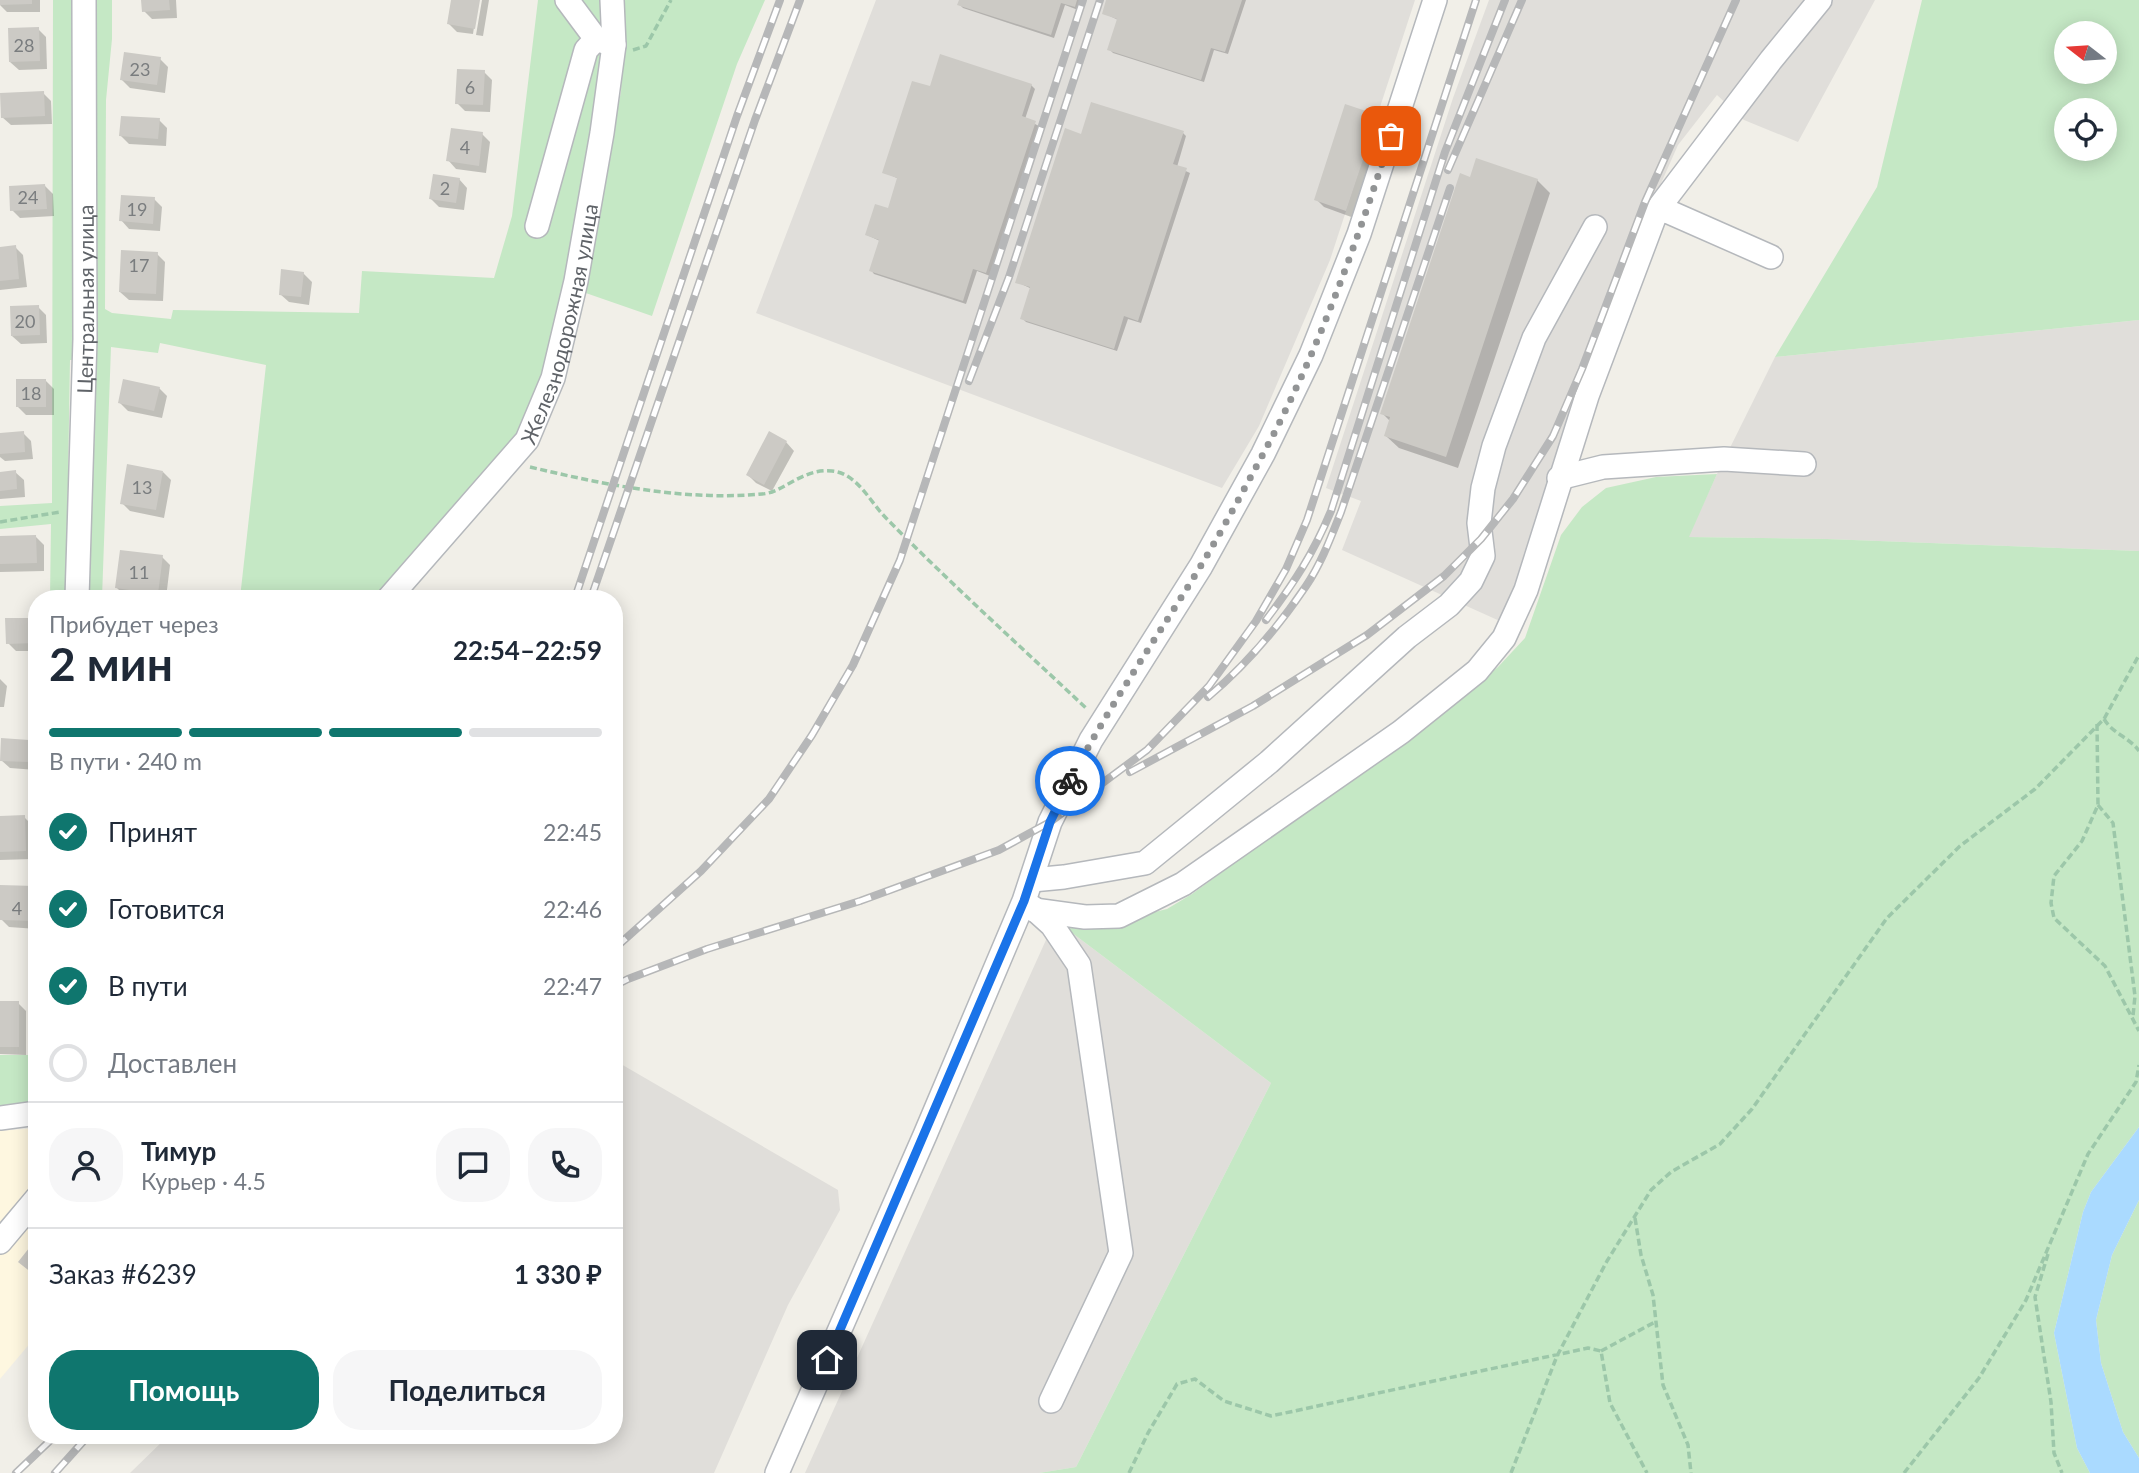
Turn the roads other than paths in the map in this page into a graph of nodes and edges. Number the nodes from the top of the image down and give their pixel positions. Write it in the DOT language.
graph roads {
  1 [pos="84,0"];
  2 [pos="567,0"];
  3 [pos="612,0"];
  4 [pos="1435,0"];
  5 [pos="1803,0"];
  6 [pos="1820,0"];
  7 [pos="605,42"];
  8 [pos="1771,60"];
  9 [pos="1657,210"];
  10 [pos="537,226"];
  11 [pos="1595,227"];
  12 [pos="1771,257"];
  13 [pos="1804,464"];
  14 [pos="1559,478"];
  15 [pos="77,590"];
  16 [pos="396,590"];
  17 [pos="1030,897"];
  18 [pos="28,1114"];
  19 [pos="0,1118"];
  20 [pos="28,1209"];
  21 [pos="0,1242"];
  22 [pos="1051,1401"];
  23 [pos="777,1473"];
  1 -- 15 [label="street, Центральная улица"];
  2 -- 7 [label="street"];
  3 -- 7 [label="street, Железнодорожная улица"];
  4 -- 17 [label="street"];
  5 -- 8 [label="street"];
  6 -- 8 [label="street"];
  7 -- 10 [label="street"];
  7 -- 16 [label="street, Железнодорожная улица"];
  8 -- 9 [label="street"];
  9 -- 12 [label="street"];
  9 -- 14 [label="street"];
  11 -- 17 [label="street"];
  13 -- 14 [label="street"];
  14 -- 17 [label="street"];
  17 -- 22 [label="street"];
  17 -- 23 [label="street"];
  18 -- 19 [label="street"];
  20 -- 21 [label="street"];
}
